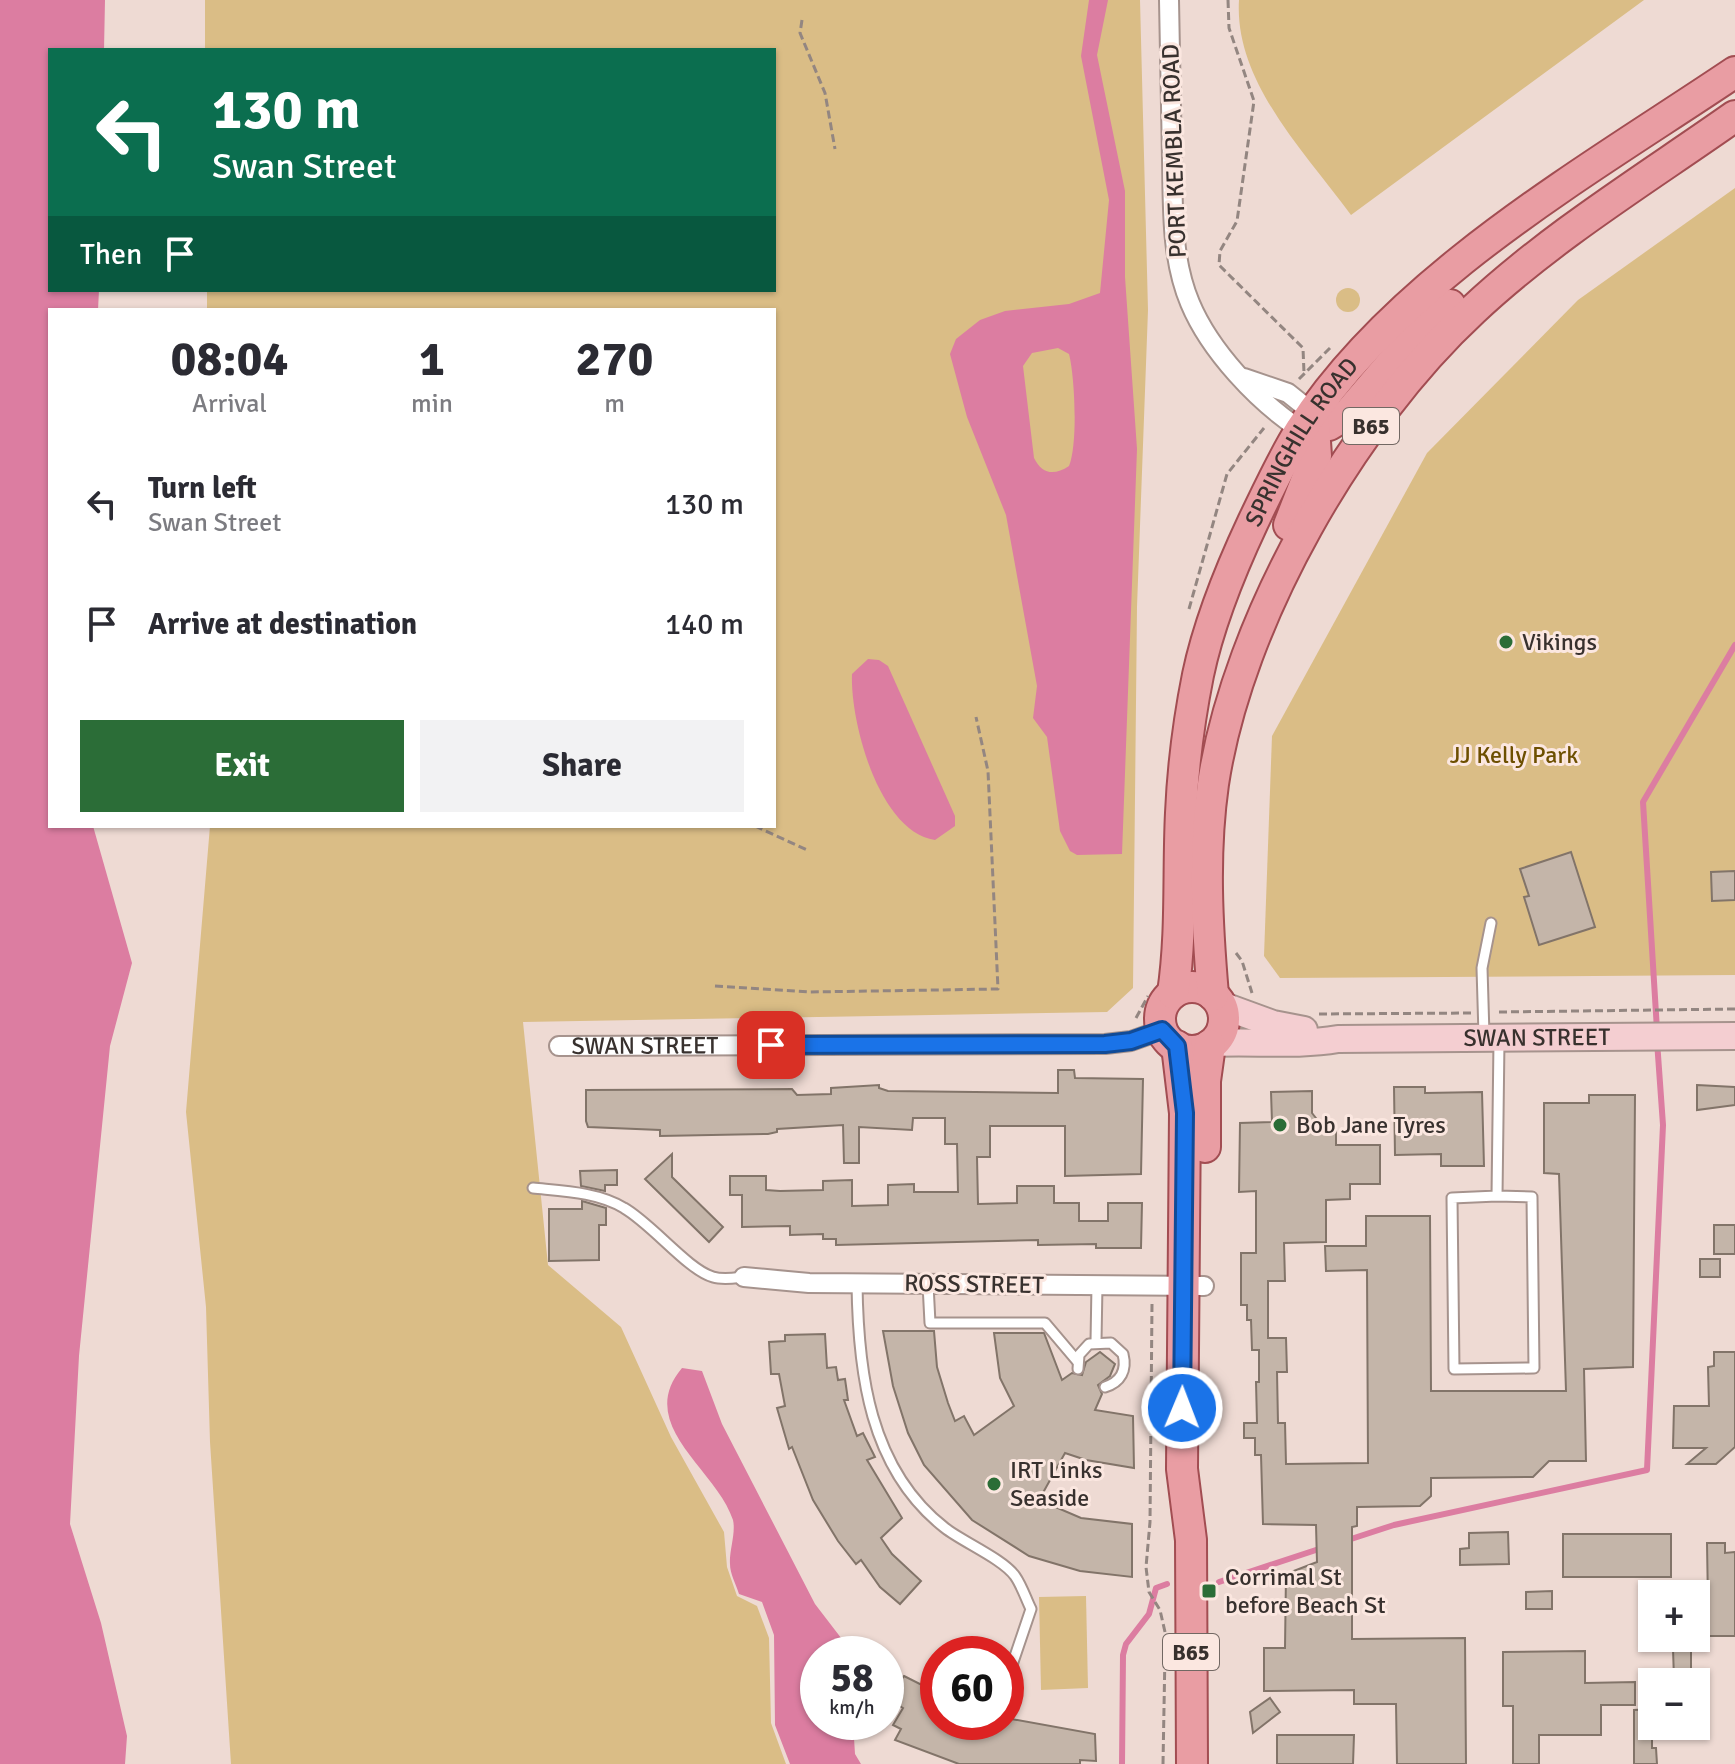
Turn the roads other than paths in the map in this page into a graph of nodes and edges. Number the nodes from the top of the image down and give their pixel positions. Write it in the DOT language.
graph roads {
  1 [pos="1169,0"];
  2 [pos="1735,72"];
  3 [pos="1735,116"];
  4 [pos="1576,227"];
  5 [pos="1310,424"];
  6 [pos="1259,630"];
  7 [pos="1491,923"];
  8 [pos="1173,993"];
  9 [pos="1217,1000"];
  10 [pos="1489,1030"];
  11 [pos="1735,1036"];
  12 [pos="1170,1038"];
  13 [pos="1338,1039"];
  14 [pos="1212,1044"];
  15 [pos="559,1046"];
  16 [pos="533,1188"];
  17 [pos="1497,1196"];
  18 [pos="744,1277"];
  19 [pos="857,1283"];
  20 [pos="928,1284"];
  21 [pos="1097,1285"];
  22 [pos="1194,1286"];
  23 [pos="1096,1341"];
  24 [pos="1105,1387"];
  25 [pos="1022,1636"];
  26 [pos="1192,1764"];
  1 -- 5 [label="street, PORT KEMBLA ROAD"];
  2 -- 5 [label="main road, SPRINGHILL ROAD / B65"];
  3 -- 4 [label="main road, SPRINGHILL ROAD / B65"];
  4 -- 5 [label="main road"];
  4 -- 6 [label="main road, SPRINGHILL ROAD / B65"];
  5 -- 6 [label="main road"];
  5 -- 8 [label="main road, SPRINGHILL ROAD / B65"];
  6 -- 9 [label="main road, SPRINGHILL ROAD / B65"];
  7 -- 10 [label="lane"];
  8 -- 9 [label="main road"];
  8 -- 12 [label="main road, B65"];
  9 -- 13 [label="street, SWAN STREET"];
  9 -- 14 [label="main road, B65"];
  10 -- 11 [label="street, SWAN STREET"];
  10 -- 13 [label="street, SWAN STREET"];
  10 -- 17 [label="lane"];
  12 -- 14 [label="main road"];
  12 -- 15 [label="street, SWAN STREET"];
  12 -- 22 [label="main road, B65"];
  13 -- 14 [label="street, SWAN STREET"];
  14 -- 22 [label="main road, B65"];
  16 -- 18 [label="lane"];
  17 -- 17 [label="lane"];
  18 -- 19 [label="street, ROSS STREET"];
  19 -- 20 [label="street, ROSS STREET"];
  19 -- 25 [label="lane"];
  20 -- 21 [label="street, ROSS STREET"];
  20 -- 23 [label="lane"];
  21 -- 22 [label="street, ROSS STREET"];
  21 -- 23 [label="lane"];
  22 -- 26 [label="main road, B65"];
  23 -- 24 [label="lane"];
}
